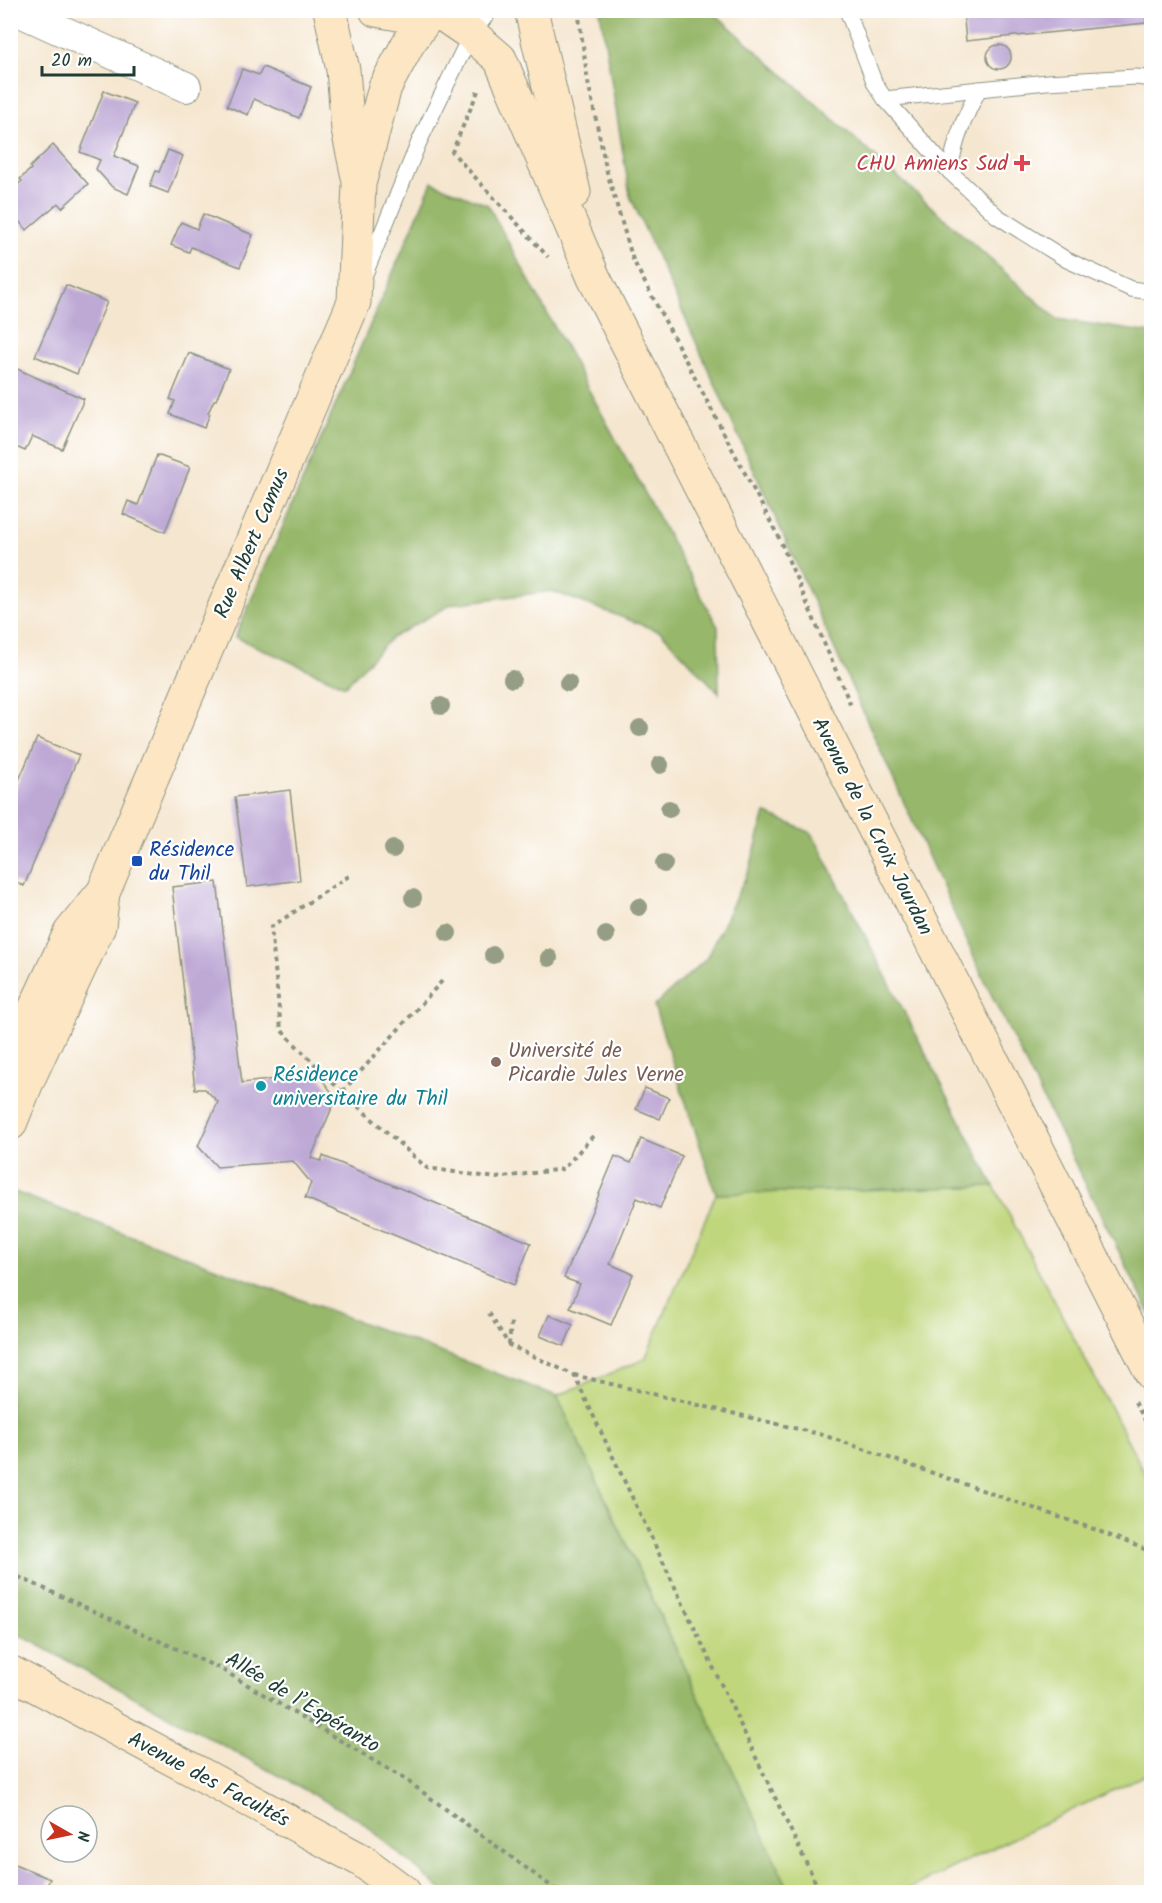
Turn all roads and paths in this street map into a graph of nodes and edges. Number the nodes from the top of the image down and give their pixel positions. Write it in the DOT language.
graph roads {
  1 [pos="16,10"];
  2 [pos="330,10"];
  3 [pos="376,10"];
  4 [pos="430,10"];
  5 [pos="436,10"];
  6 [pos="531,10"];
  7 [pos="578,10"];
  8 [pos="847,10"];
  9 [pos="481,22"];
  10 [pos="1152,79"];
  11 [pos="186,87"];
  12 [pos="979,89"];
  13 [pos="885,99"];
  14 [pos="950,172"];
  15 [pos="359,184"];
  16 [pos="594,278"];
  17 [pos="1152,292"];
  18 [pos="354,302"];
  19 [pos="682,356"];
  20 [pos="351,874"];
  21 [pos="103,892"];
  22 [pos="442,981"];
  23 [pos="10,1062"];
  24 [pos="342,1092"];
  25 [pos="10,1124"];
  26 [pos="10,1130"];
  27 [pos="593,1136"];
  28 [pos="10,1138"];
  29 [pos="489,1313"];
  30 [pos="511,1322"];
  31 [pos="509,1345"];
  32 [pos="574,1374"];
  33 [pos="1152,1374"];
  34 [pos="1152,1552"];
  35 [pos="10,1573"];
  36 [pos="10,1672"];
  37 [pos="404,1893"];
  38 [pos="559,1893"];
  39 [pos="820,1893"];
  1 -- 11 [label="street"];
  2 -- 15 [label="street, Rue Albert Camus"];
  3 -- 4 [label="street"];
  4 -- 15 [label="street, Rue Albert Camus"];
  5 -- 9 [label="street, Avenue de la Croix Jourdan"];
  6 -- 16 [label="street, Avenue de la Croix Jourdan"];
  7 -- 19 [label="path"];
  8 -- 13 [label="lane"];
  9 -- 16 [label="street, Avenue de la Croix Jourdan"];
  9 -- 18 [label="lane"];
  10 -- 12 [label="lane"];
  12 -- 13 [label="lane"];
  12 -- 14 [label="lane"];
  13 -- 14 [label="lane"];
  14 -- 17 [label="lane"];
  15 -- 18 [label="street, Rue Albert Camus"];
  16 -- 33 [label="street, Avenue de la Croix Jourdan"];
  18 -- 21 [label="street, Rue Albert Camus"];
  20 -- 24 [label="path"];
  21 -- 23 [label="street, Rue Albert Camus"];
  21 -- 25 [label="street, Rue Albert Camus"];
  22 -- 24 [label="path"];
  24 -- 27 [label="path"];
  26 -- 28 [label="street"];
  29 -- 31 [label="path"];
  30 -- 31 [label="path"];
  31 -- 32 [label="path"];
  32 -- 34 [label="path"];
  32 -- 39 [label="path"];
  35 -- 38 [label="path, Allée de l’Espéranto"];
  36 -- 37 [label="street, Avenue des Facultés"];
}
